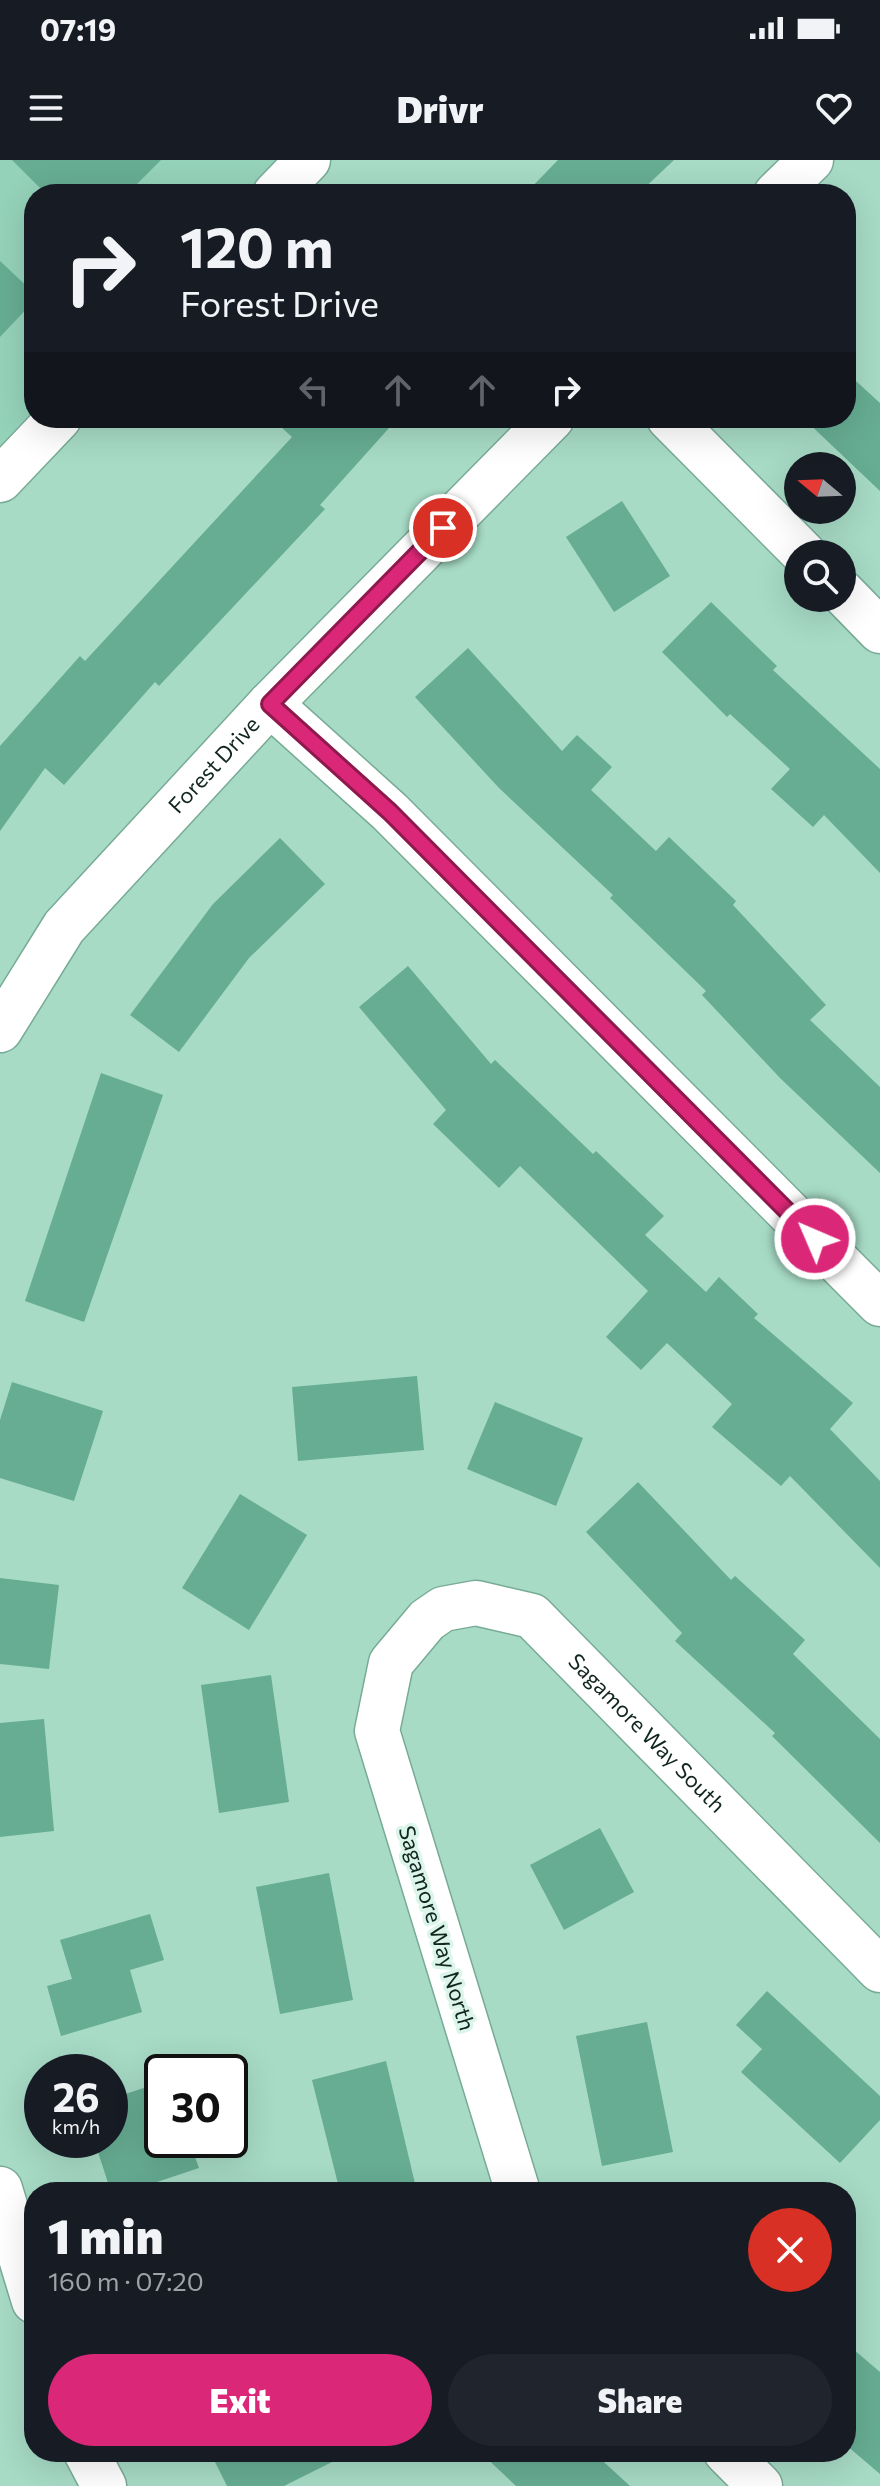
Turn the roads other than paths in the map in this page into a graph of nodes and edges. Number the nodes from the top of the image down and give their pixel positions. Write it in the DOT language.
graph roads {
  1 [pos="308,160"];
  2 [pos="811,160"];
  3 [pos="285,184"];
  4 [pos="786,184"];
  5 [pos="49,428"];
  6 [pos="542,428"];
  7 [pos="679,428"];
  8 [pos="0,480"];
  9 [pos="790,540"];
  10 [pos="856,606"];
  11 [pos="880,631"];
  12 [pos="270,704"];
  13 [pos="0,1030"];
  14 [pos="880,1304"];
  15 [pos="391,1663"];
  16 [pos="880,1970"];
  17 [pos="515,2182"];
  18 [pos="0,2189"];
  19 [pos="24,2268"];
  20 [pos="91,2462"];
  21 [pos="736,2462"];
  22 [pos="104,2486"];
  23 [pos="760,2486"];
  1 -- 3 [label="street"];
  2 -- 4 [label="street"];
  5 -- 8 [label="street"];
  6 -- 12 [label="street, Forest Drive"];
  7 -- 9 [label="street"];
  10 -- 11 [label="street"];
  12 -- 13 [label="street, Forest Drive"];
  12 -- 14 [label="street"];
  15 -- 16 [label="street, Sagamore Way South"];
  15 -- 17 [label="street, Sagamore Way North"];
  18 -- 19 [label="street"];
  20 -- 22 [label="street"];
  21 -- 23 [label="street"];
}
